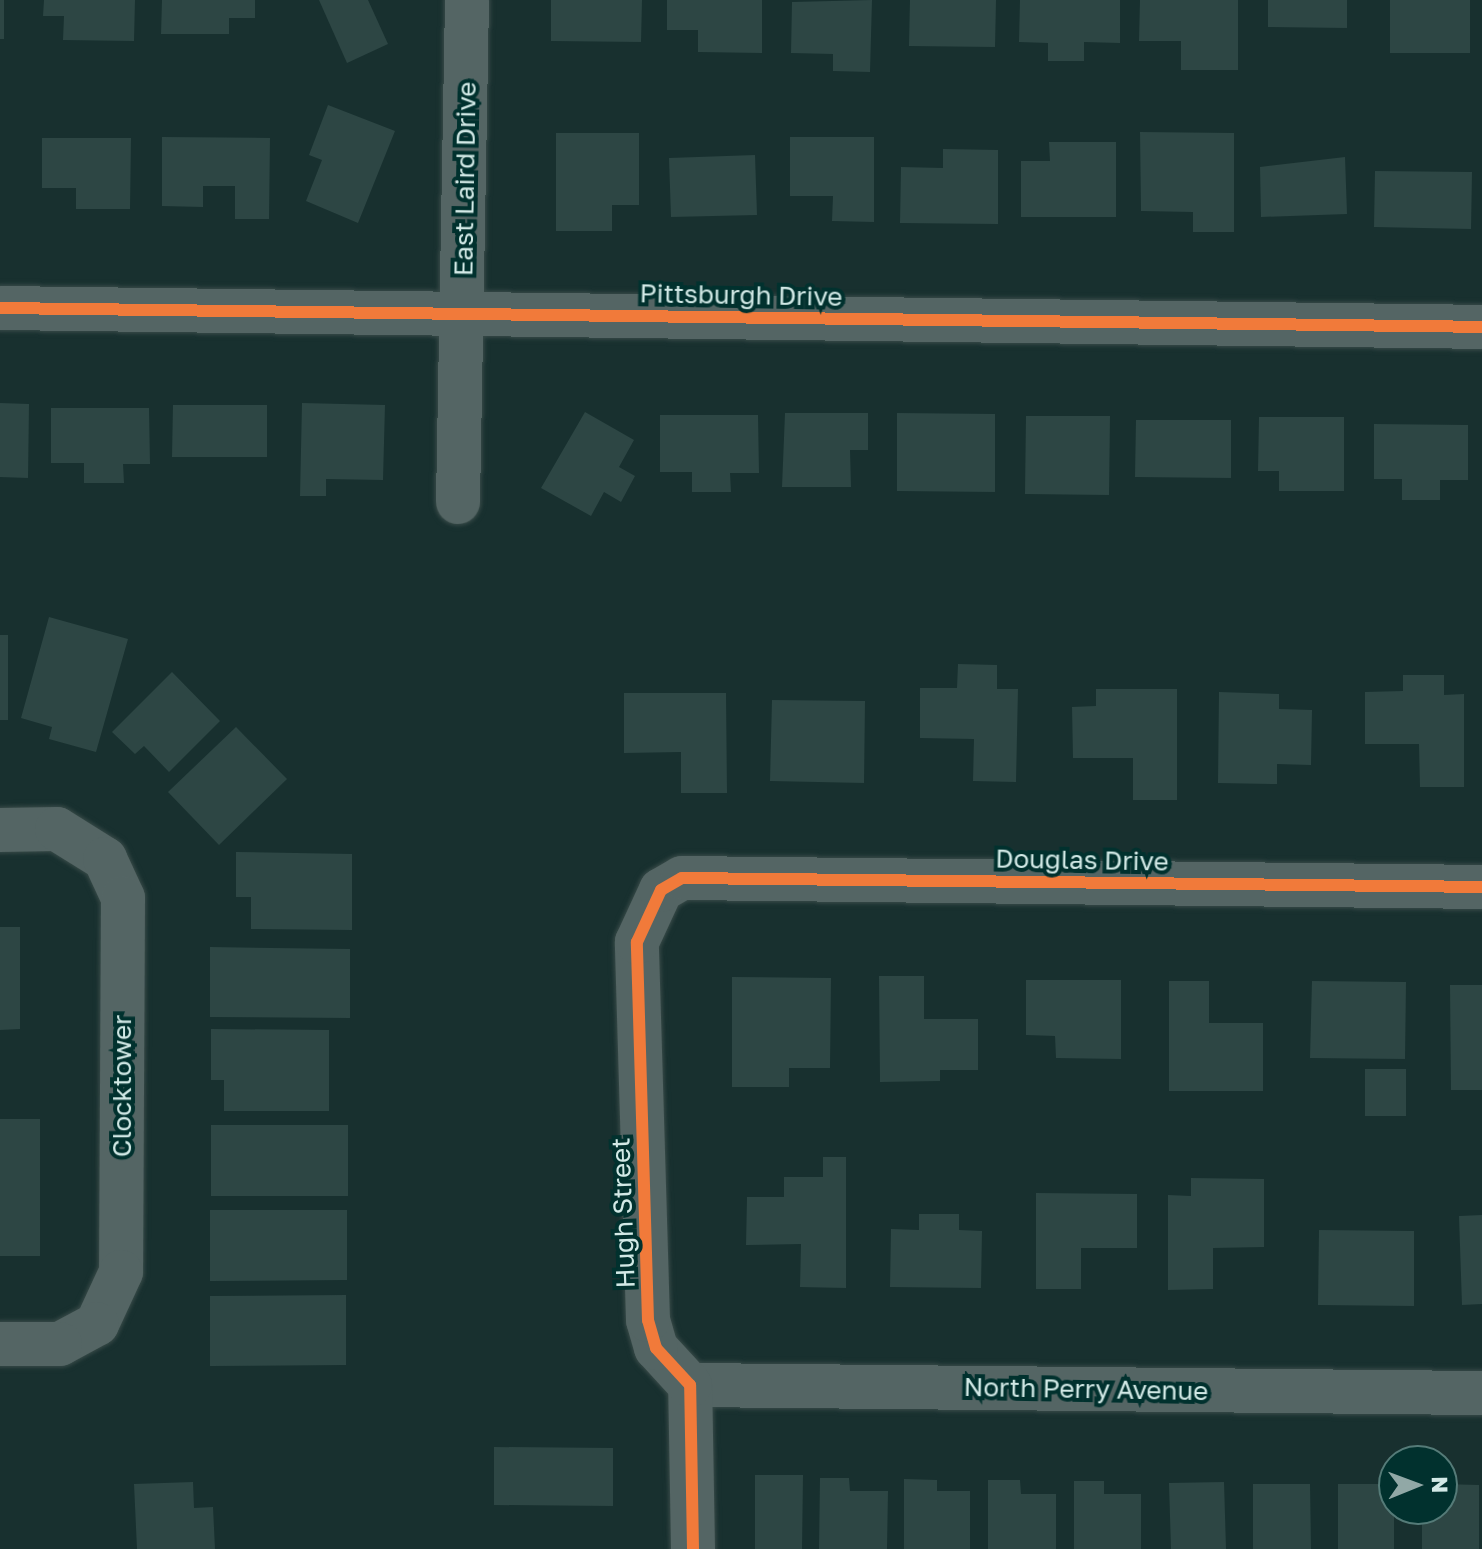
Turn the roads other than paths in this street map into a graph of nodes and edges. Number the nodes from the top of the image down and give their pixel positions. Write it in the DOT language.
graph roads {
  1 [pos="467,0"];
  2 [pos="0,308"];
  3 [pos="463,313"];
  4 [pos="1482,327"];
  5 [pos="458,502"];
  6 [pos="0,830"];
  7 [pos="682,878"];
  8 [pos="1482,887"];
  9 [pos="0,1344"];
  10 [pos="690,1385"];
  11 [pos="1482,1393"];
  12 [pos="693,1549"];
  1 -- 3 [label="street, East Laird Drive"];
  2 -- 3 [label="street, Pittsburgh Drive"];
  3 -- 4 [label="street, Pittsburgh Drive"];
  3 -- 5 [label="street, East Laird Drive"];
  6 -- 9 [label="street, Clocktower"];
  7 -- 8 [label="street, Douglas Drive"];
  7 -- 10 [label="street, Hugh Street"];
  10 -- 11 [label="street, North Perry Avenue"];
  10 -- 12 [label="street"];
}
